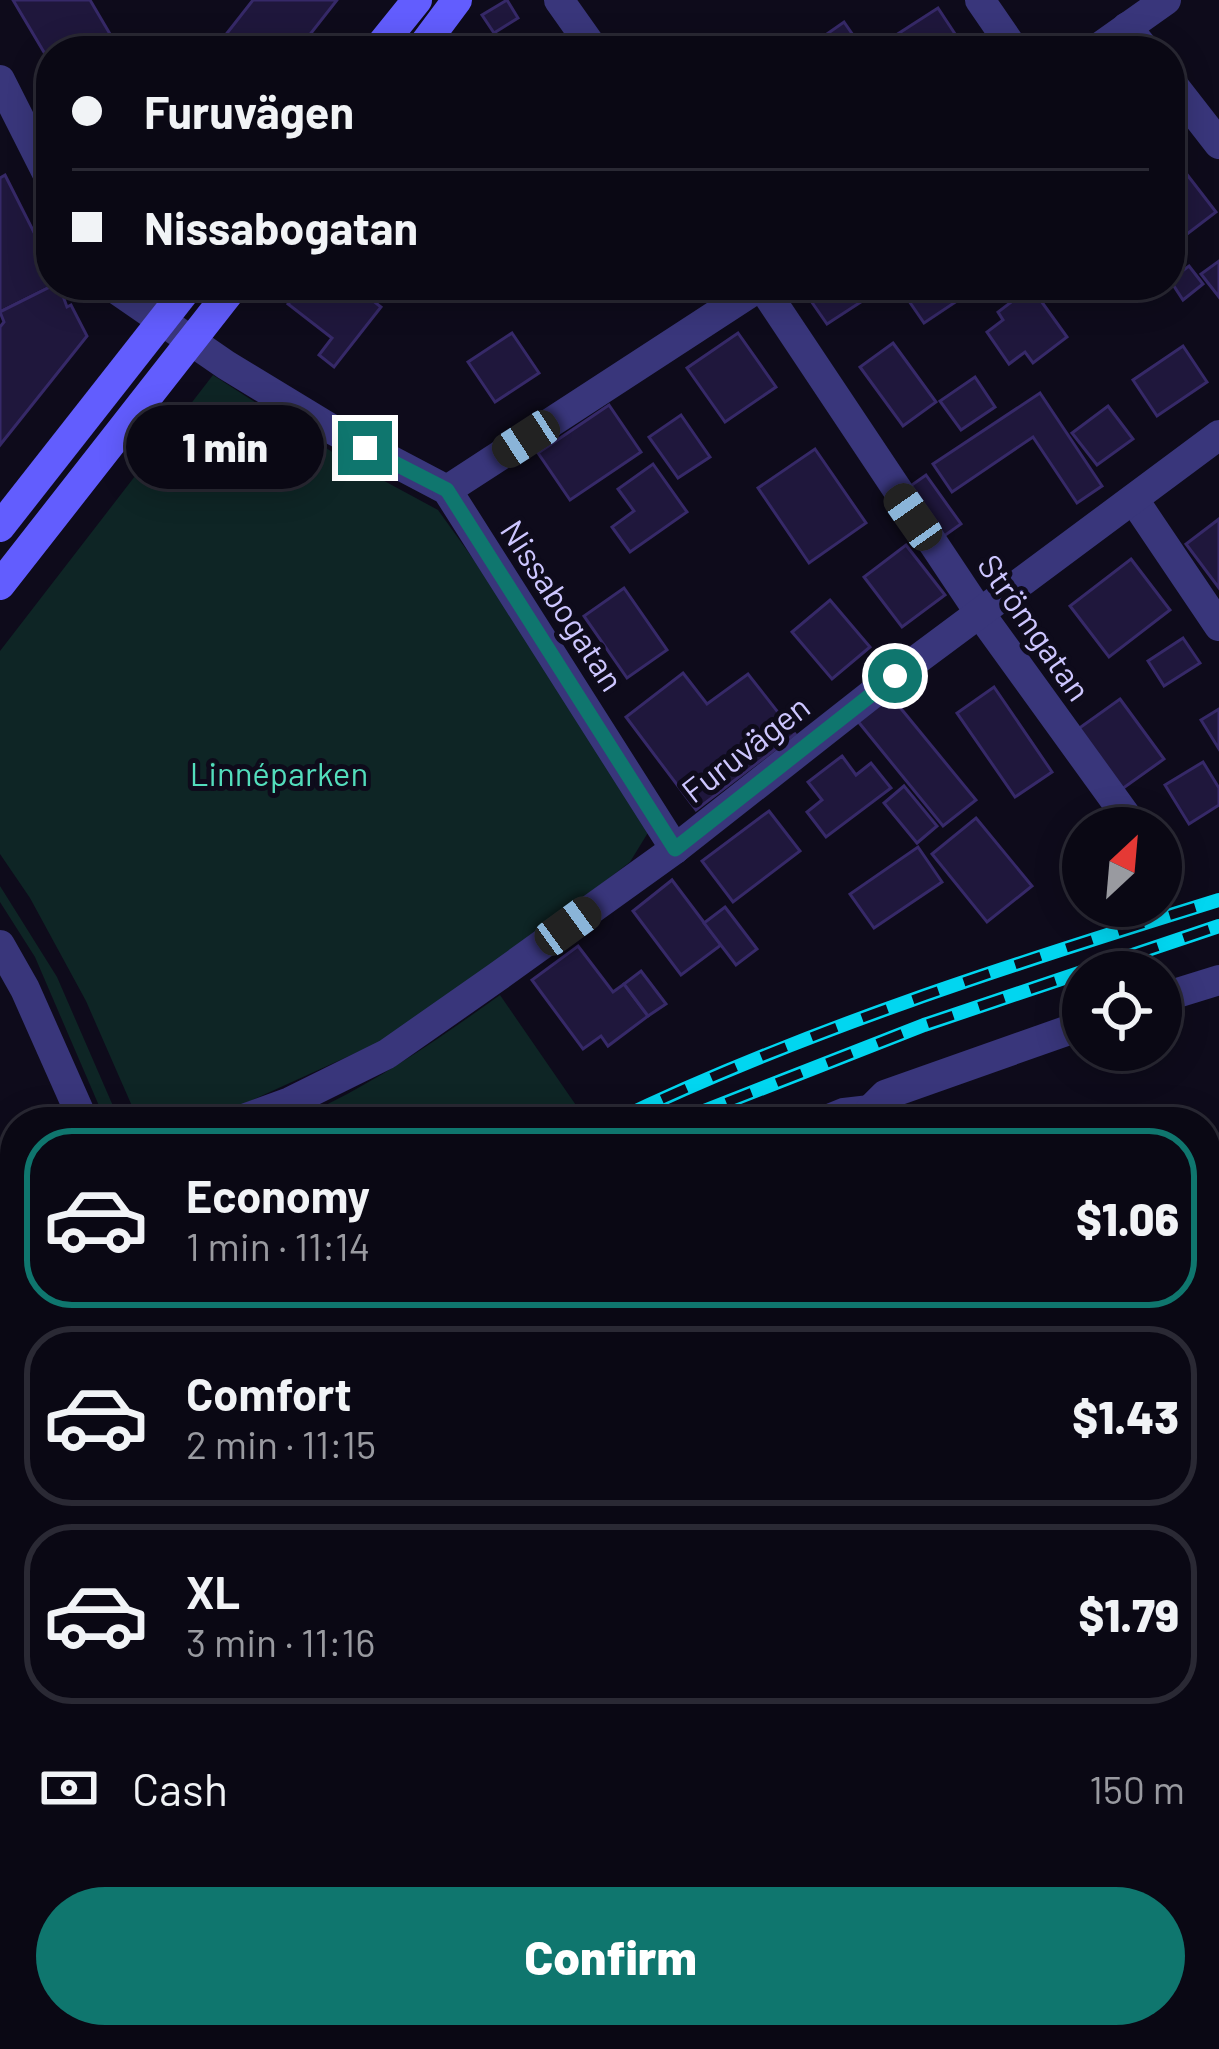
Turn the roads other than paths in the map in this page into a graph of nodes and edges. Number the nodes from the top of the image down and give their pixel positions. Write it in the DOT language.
graph roads {
  1 [pos="417,0"];
  2 [pos="457,0"];
  3 [pos="559,0"];
  4 [pos="980,0"];
  5 [pos="1166,0"];
  6 [pos="388,36"];
  7 [pos="430,36"];
  8 [pos="584,36"];
  9 [pos="1005,36"];
  10 [pos="1139,36"];
  11 [pos="0,80"];
  12 [pos="1185,100"];
  13 [pos="1219,143"];
  14 [pos="36,151"];
  15 [pos="130,300"];
  16 [pos="178,300"];
  17 [pos="223,300"];
  18 [pos="739,300"];
  19 [pos="772,300"];
  20 [pos="160,322"];
  21 [pos="188,342"];
  22 [pos="1219,435"];
  23 [pos="447,490"];
  24 [pos="1134,500"];
  25 [pos="0,527"];
  26 [pos="0,585"];
  27 [pos="981,616"];
  28 [pos="1219,626"];
  29 [pos="1120,807"];
  30 [pos="675,849"];
  31 [pos="0,945"];
  32 [pos="1219,980"];
  33 [pos="1182,991"];
  34 [pos="1062,1032"];
  35 [pos="78,1107"];
  36 [pos="276,1107"];
  37 [pos="876,1107"];
  1 -- 6 [label="street"];
  2 -- 7 [label="street"];
  3 -- 8 [label="street"];
  4 -- 9 [label="street"];
  5 -- 10 [label="street"];
  11 -- 14 [label="street"];
  12 -- 13 [label="street"];
  15 -- 20 [label="street, Nissabogatan"];
  16 -- 20 [label="street"];
  17 -- 21 [label="street"];
  18 -- 23 [label="street"];
  19 -- 27 [label="street, Strömgatan"];
  20 -- 21 [label="street, Nissabogatan"];
  20 -- 25 [label="street"];
  21 -- 23 [label="street, Nissabogatan"];
  21 -- 26 [label="street"];
  22 -- 24 [label="street, Furuvägen"];
  23 -- 30 [label="street, Nissabogatan"];
  24 -- 27 [label="street, Furuvägen"];
  24 -- 28 [label="street"];
  27 -- 29 [label="street, Strömgatan"];
  27 -- 30 [label="street, Furuvägen"];
  30 -- 36 [label="street, Furuvägen"];
  31 -- 35 [label="street"];
  32 -- 33 [label="street"];
  34 -- 37 [label="street"];
}
